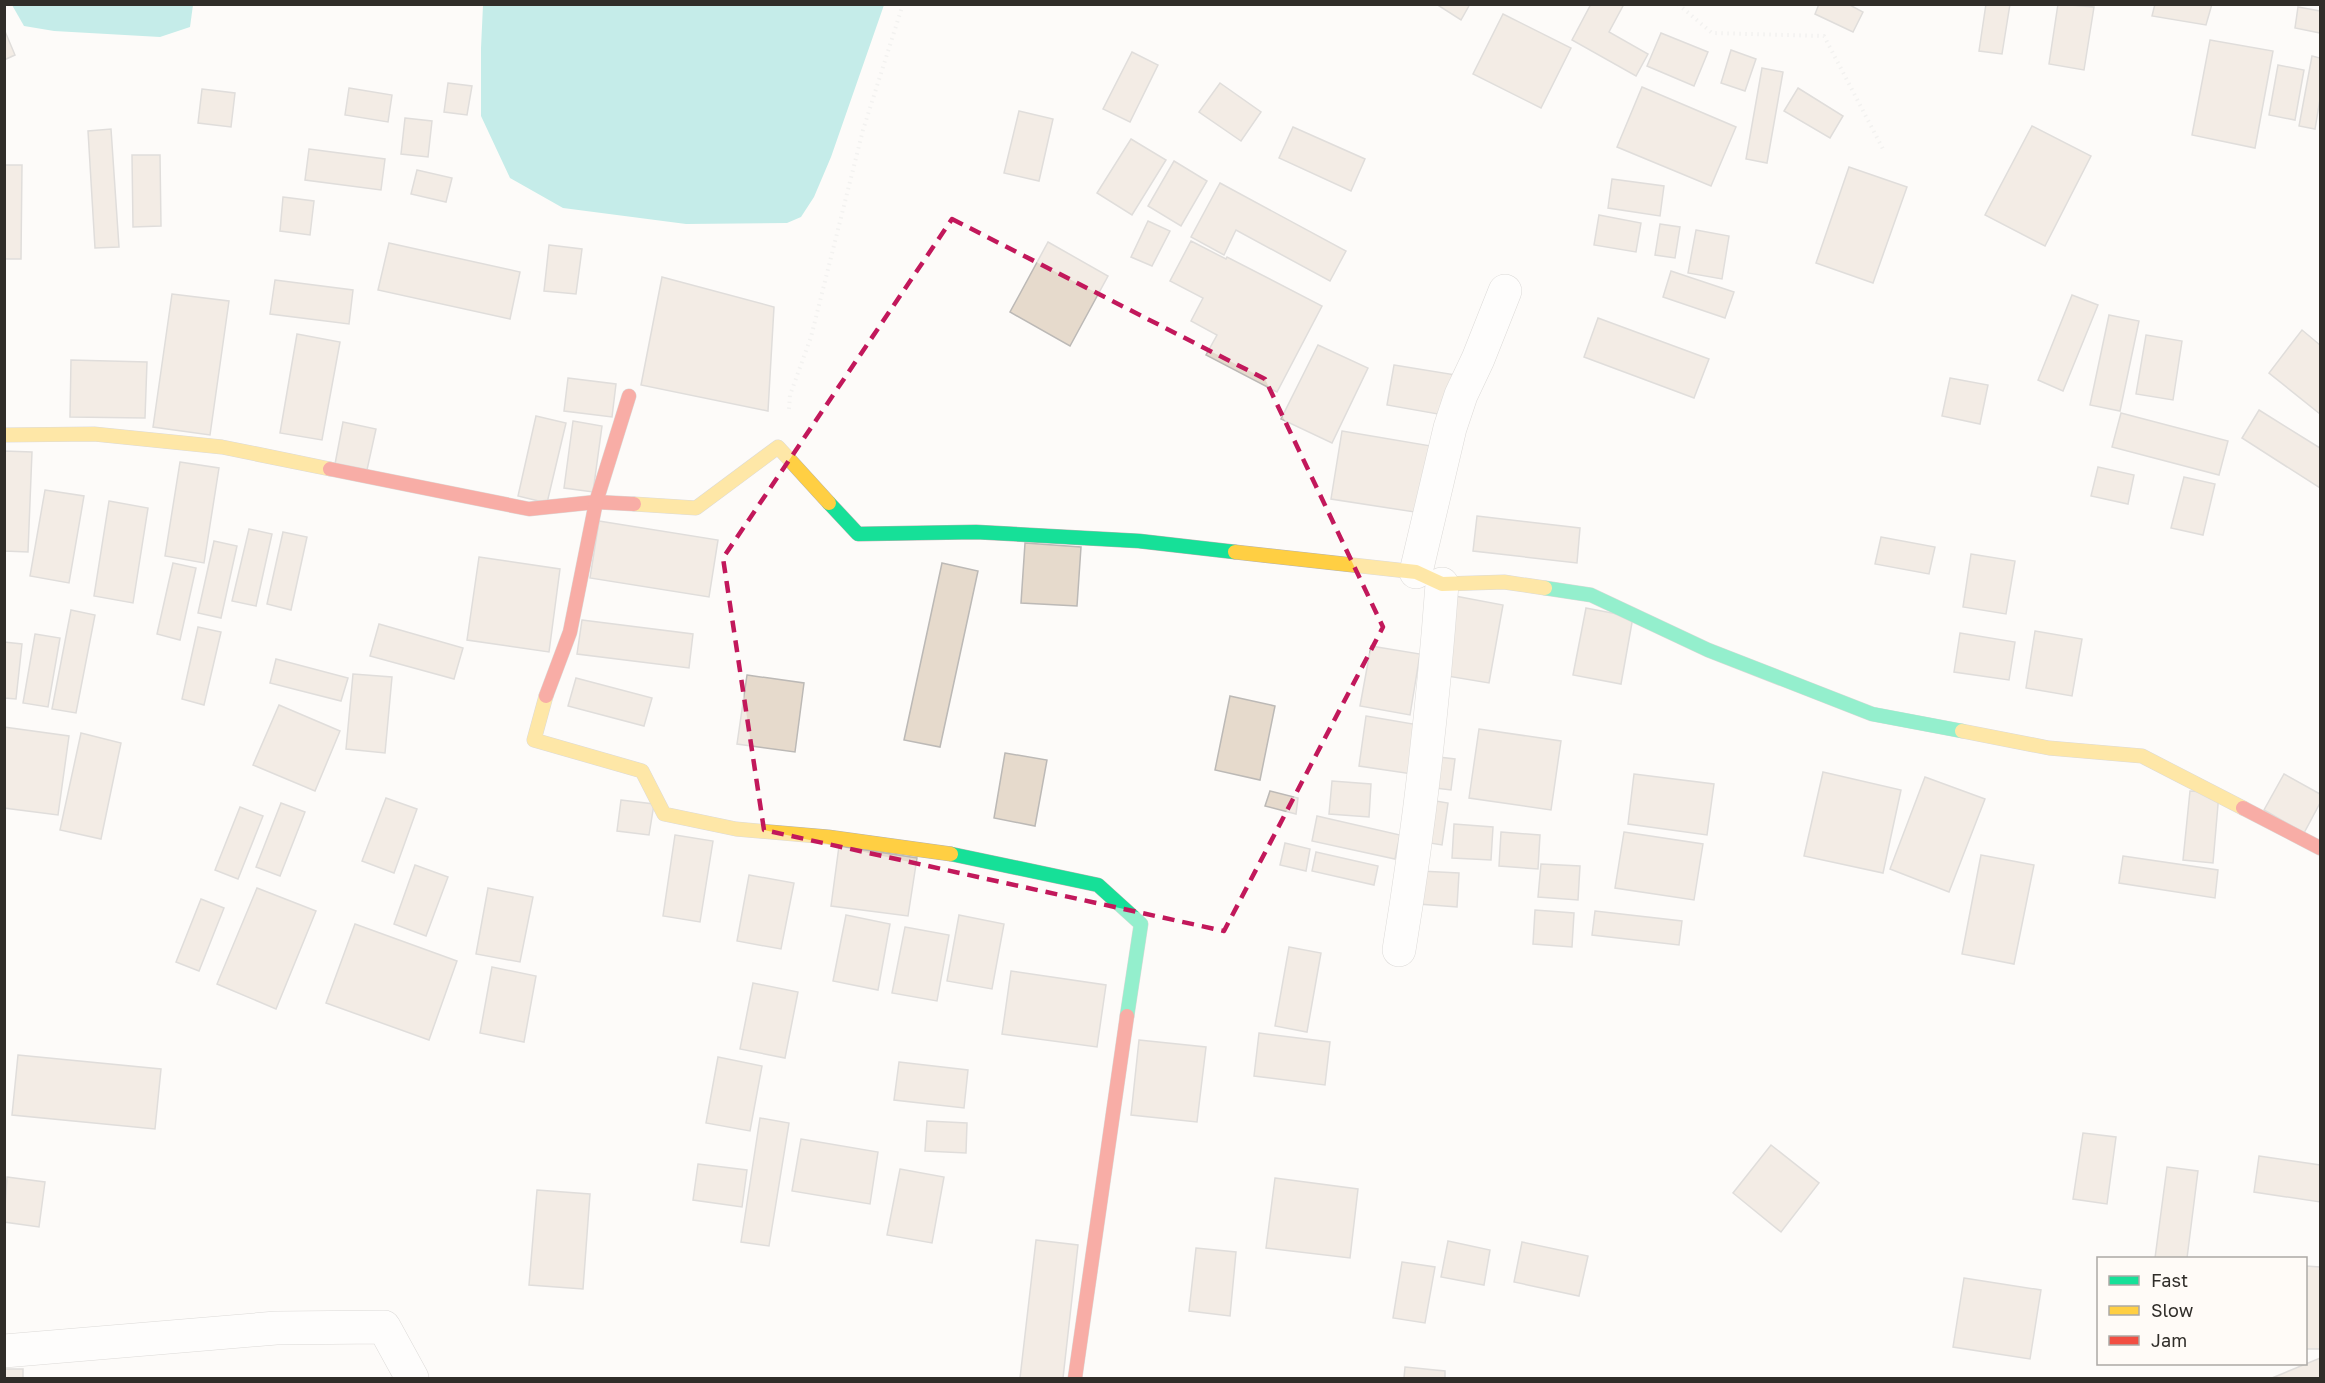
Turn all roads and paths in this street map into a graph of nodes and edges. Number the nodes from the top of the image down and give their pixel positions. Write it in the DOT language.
graph roads {
  1 [pos="903,4"];
  2 [pos="1678,4"];
  3 [pos="1884,151"];
  4 [pos="1505,291"];
  5 [pos="629,396"];
  6 [pos="4,435"];
  7 [pos="778,447"];
  8 [pos="597,502"];
  9 [pos="1429,578"];
  10 [pos="2320,848"];
  11 [pos="1399,950"];
  12 [pos="4,1351"];
  13 [pos="412,1378"];
  14 [pos="1075,1378"];
  1 -- 7 [label="path"];
  2 -- 3 [label="path"];
  4 -- 9 [label="street"];
  5 -- 8 [label="street"];
  6 -- 8 [label="street"];
  7 -- 8 [label="street"];
  7 -- 9 [label="street"];
  8 -- 14 [label="street"];
  9 -- 10 [label="street"];
  9 -- 11 [label="street"];
  12 -- 13 [label="street"];
}
